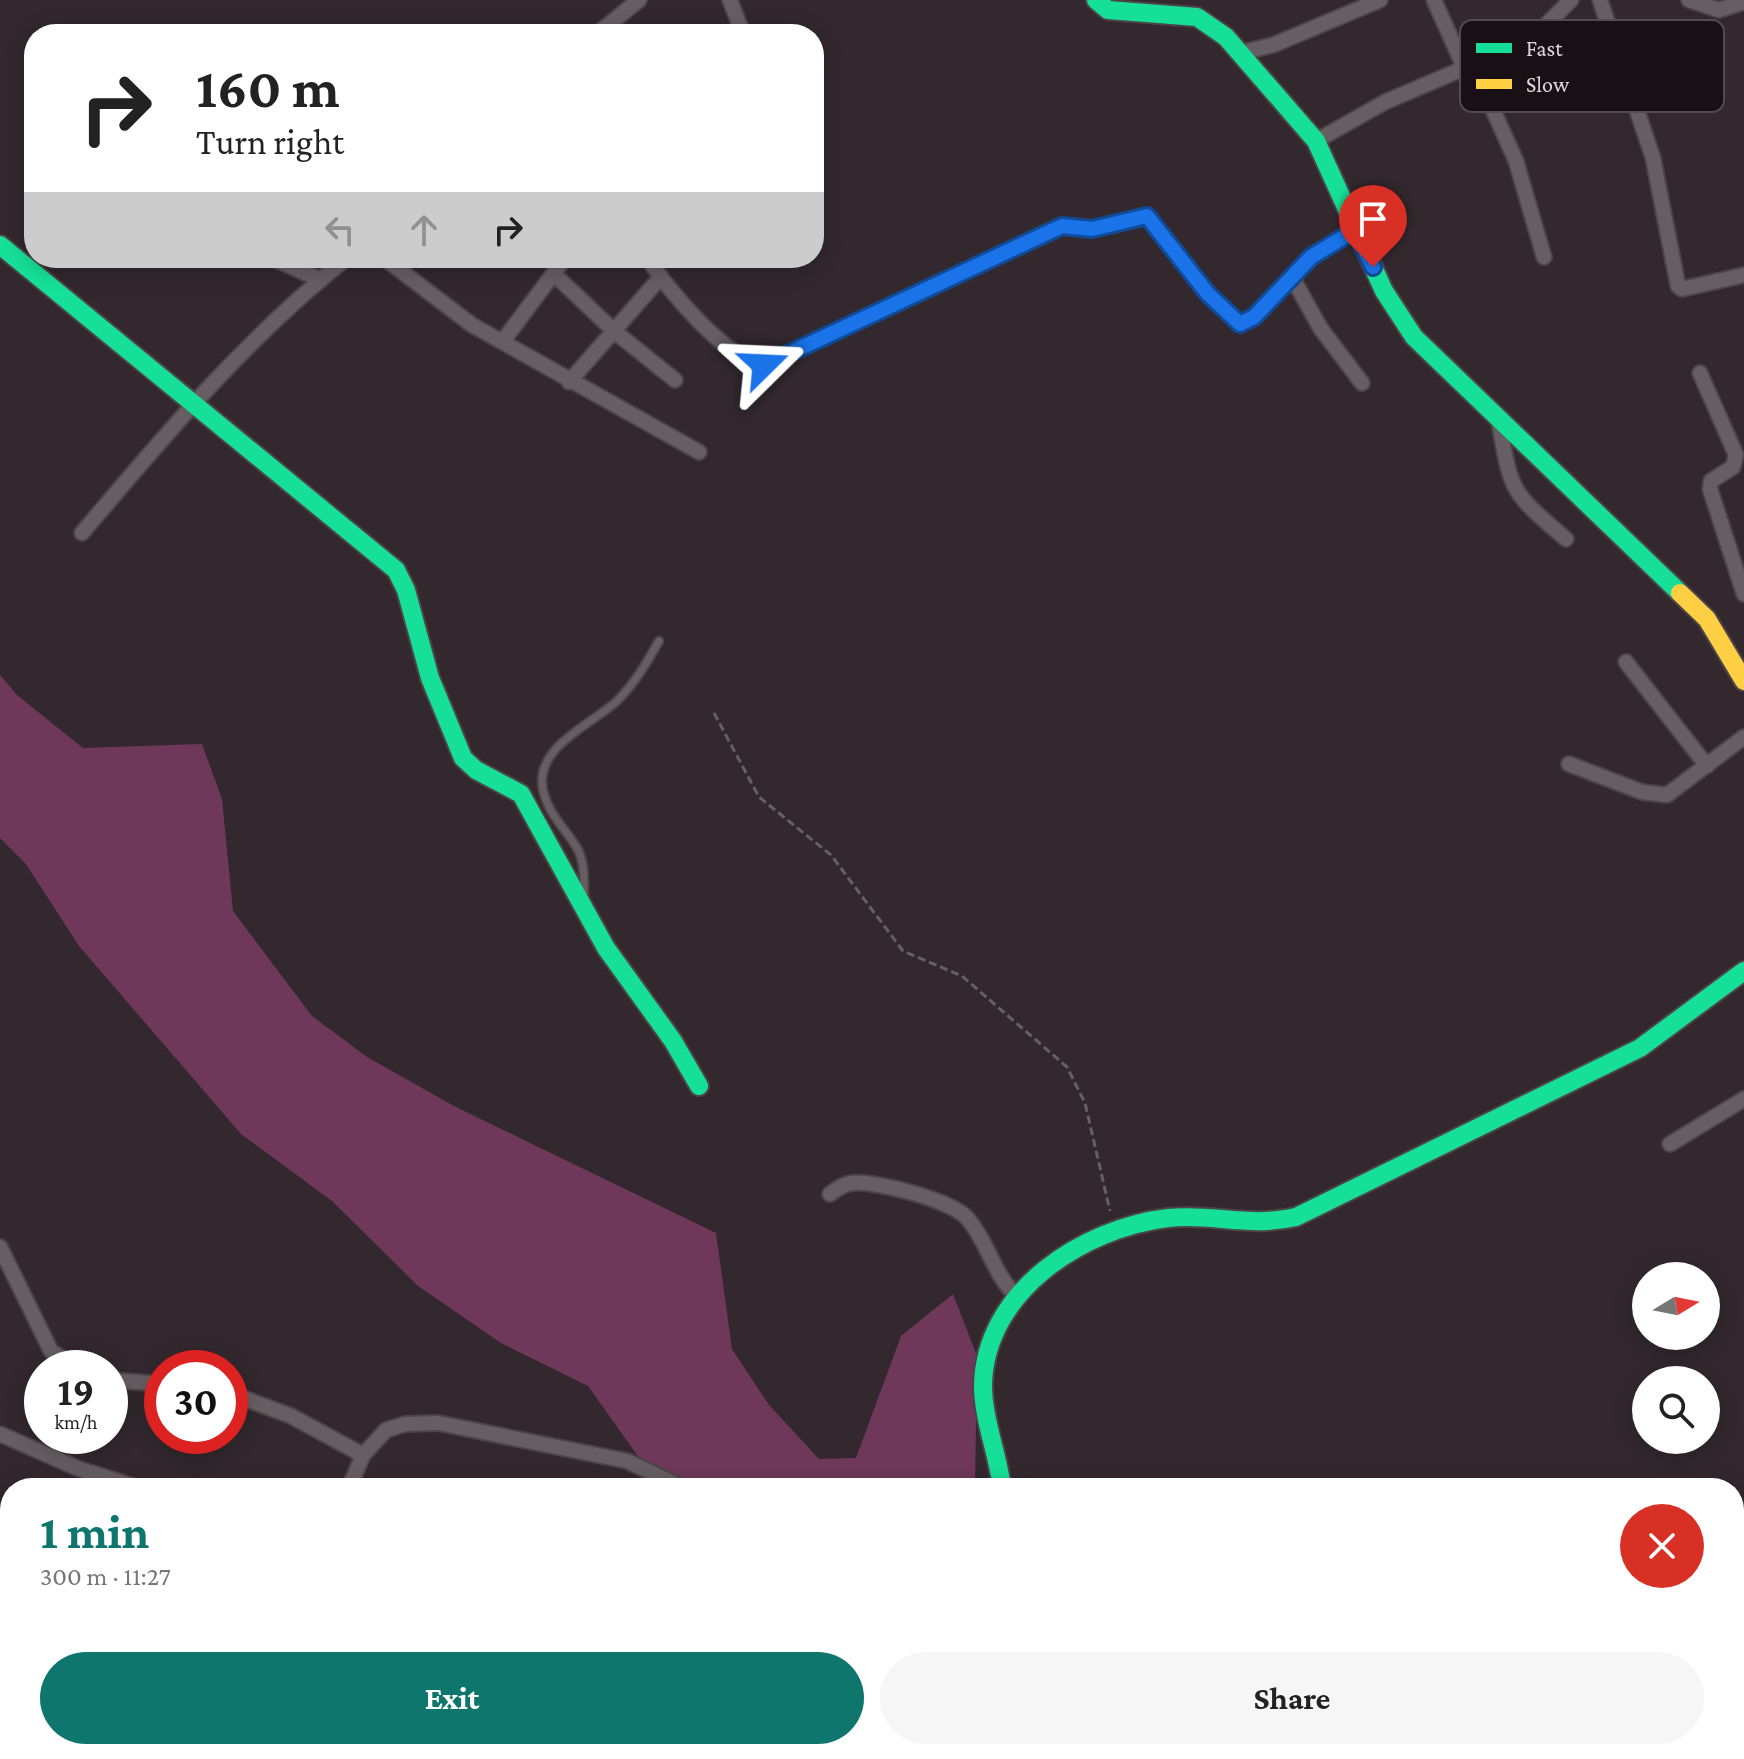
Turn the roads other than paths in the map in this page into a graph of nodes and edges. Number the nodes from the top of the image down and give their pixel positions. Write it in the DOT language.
graph roads {
  1 [pos="639,0"];
  2 [pos="730,0"];
  3 [pos="1096,0"];
  4 [pos="1380,0"];
  5 [pos="1434,0"];
  6 [pos="1571,0"];
  7 [pos="1600,0"];
  8 [pos="1689,0"];
  9 [pos="1744,2"];
  10 [pos="1551,20"];
  11 [pos="1607,20"];
  12 [pos="609,24"];
  13 [pos="739,24"];
  14 [pos="1460,50"];
  15 [pos="1240,53"];
  16 [pos="1460,69"];
  17 [pos="1492,112"];
  18 [pos="1638,112"];
  19 [pos="1316,141"];
  20 [pos="1355,230"];
  21 [pos="0,245"];
  22 [pos="1544,257"];
  23 [pos="24,265"];
  24 [pos="28,268"];
  25 [pos="294,268"];
  26 [pos="335,268"];
  27 [pos="396,268"];
  28 [pos="558,268"];
  29 [pos="654,268"];
  30 [pos="554,274"];
  31 [pos="1744,275"];
  32 [pos="660,278"];
  33 [pos="1293,279"];
  34 [pos="321,280"];
  35 [pos="614,331"];
  36 [pos="503,341"];
  37 [pos="1700,373"];
  38 [pos="675,380"];
  39 [pos="569,382"];
  40 [pos="1362,383"];
  41 [pos="192,404"];
  42 [pos="1499,421"];
  43 [pos="699,452"];
  44 [pos="82,533"];
  45 [pos="1566,539"];
  46 [pos="1744,594"];
  47 [pos="659,641"];
  48 [pos="1626,662"];
  49 [pos="1744,681"];
  50 [pos="1744,737"];
  51 [pos="1569,764"];
  52 [pos="1707,766"];
  53 [pos="583,906"];
  54 [pos="1744,971"];
  55 [pos="699,1086"];
  56 [pos="1744,1099"];
  57 [pos="1670,1144"];
  58 [pos="830,1194"];
  59 [pos="0,1247"];
  60 [pos="1017,1297"];
  61 [pos="51,1350"];
  62 [pos="248,1400"];
  63 [pos="0,1434"];
  64 [pos="363,1455"];
  65 [pos="108,1478"];
  66 [pos="353,1478"];
  67 [pos="663,1478"];
  68 [pos="1000,1478"];
  1 -- 12 [label="street"];
  2 -- 13 [label="street"];
  3 -- 15 [label="street"];
  4 -- 15 [label="street"];
  5 -- 14 [label="street"];
  6 -- 10 [label="street"];
  7 -- 11 [label="street"];
  8 -- 9 [label="street"];
  15 -- 19 [label="street"];
  16 -- 19 [label="street"];
  17 -- 22 [label="street"];
  18 -- 31 [label="street"];
  19 -- 20 [label="street"];
  20 -- 33 [label="street"];
  20 -- 42 [label="street"];
  21 -- 23 [label="street"];
  24 -- 41 [label="street"];
  25 -- 34 [label="street"];
  26 -- 34 [label="street"];
  27 -- 36 [label="street"];
  28 -- 30 [label="street"];
  29 -- 32 [label="street"];
  30 -- 35 [label="street"];
  30 -- 36 [label="street"];
  32 -- 33 [label="street"];
  32 -- 35 [label="street"];
  33 -- 40 [label="street"];
  34 -- 41 [label="street"];
  35 -- 38 [label="street"];
  35 -- 39 [label="street"];
  36 -- 39 [label="street"];
  37 -- 46 [label="street"];
  39 -- 43 [label="street"];
  41 -- 44 [label="street"];
  41 -- 53 [label="street"];
  42 -- 45 [label="street"];
  42 -- 49 [label="street"];
  47 -- 53 [label="lane"];
  48 -- 52 [label="street"];
  50 -- 52 [label="street"];
  51 -- 52 [label="street"];
  53 -- 55 [label="street"];
  54 -- 60 [label="street"];
  56 -- 57 [label="street"];
  58 -- 60 [label="street"];
  59 -- 61 [label="street"];
  60 -- 68 [label="street"];
  62 -- 64 [label="street"];
  63 -- 65 [label="street"];
  64 -- 66 [label="street"];
  64 -- 67 [label="street"];
}
